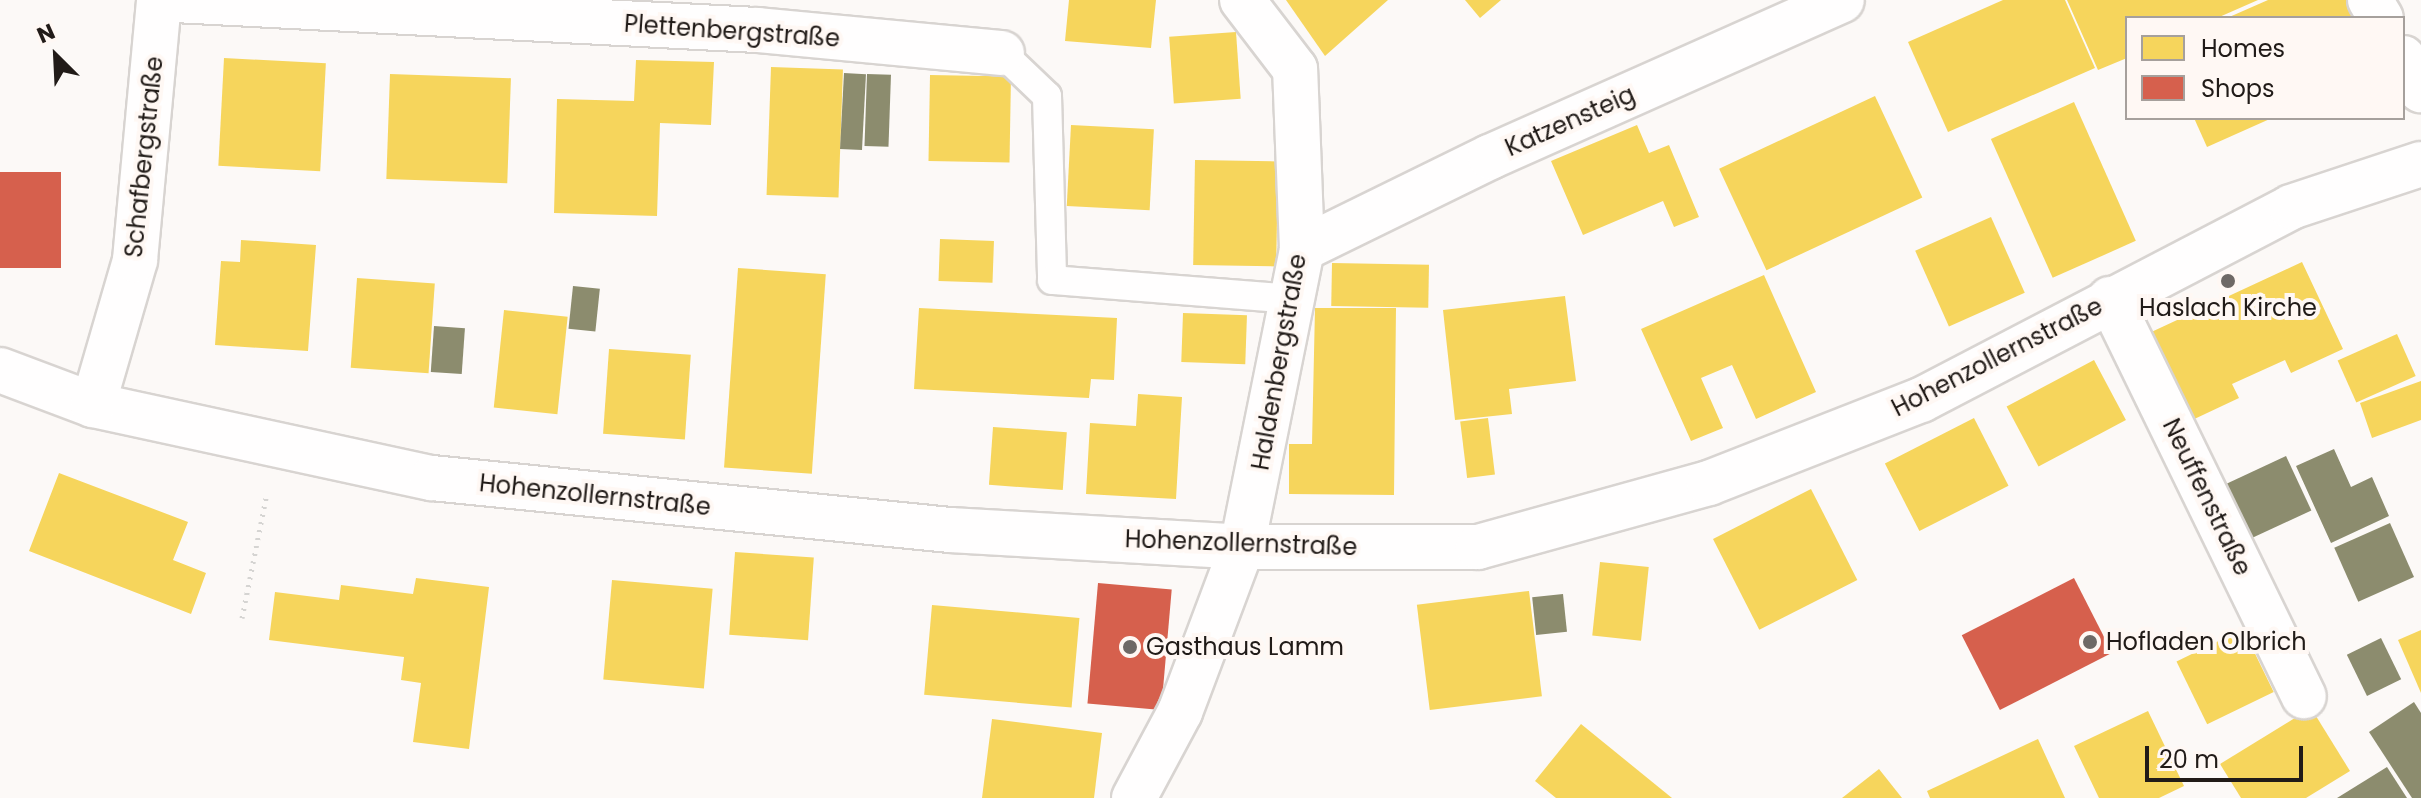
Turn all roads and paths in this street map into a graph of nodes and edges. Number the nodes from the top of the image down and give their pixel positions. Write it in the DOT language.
graph roads {
  1 [pos="159,0"];
  2 [pos="175,0"];
  3 [pos="1242,0"];
  4 [pos="1842,0"];
  5 [pos="545,9"];
  6 [pos="1002,53"];
  7 [pos="2405,62"];
  8 [pos="2421,90"];
  9 [pos="2421,164"];
  10 [pos="1302,249"];
  11 [pos="1295,299"];
  12 [pos="2110,299"];
  13 [pos="0,370"];
  14 [pos="93,405"];
  15 [pos="276,445"];
  16 [pos="1242,547"];
  17 [pos="242,618"];
  18 [pos="2304,696"];
  19 [pos="1134,798"];
  1 -- 14 [label="street, Schafbergstraße"];
  2 -- 5 [label="street, Plettenbergstraße"];
  3 -- 10 [label="street, Haldenbergstraße"];
  4 -- 10 [label="street, Katzensteig"];
  5 -- 6 [label="street, Plettenbergstraße"];
  6 -- 11 [label="lane"];
  7 -- 8 [label="street"];
  9 -- 12 [label="street, Hohenzollernstraße"];
  10 -- 11 [label="street, Haldenbergstraße"];
  11 -- 16 [label="street, Haldenbergstraße"];
  12 -- 16 [label="street, Hohenzollernstraße"];
  12 -- 18 [label="street, Neuffenstraße"];
  13 -- 14 [label="street, Hohenzollernstraße"];
  14 -- 15 [label="street, Hohenzollernstraße"];
  15 -- 16 [label="street, Hohenzollernstraße"];
  15 -- 17 [label="path"];
  16 -- 19 [label="street, Haldenbergstraße"];
}
